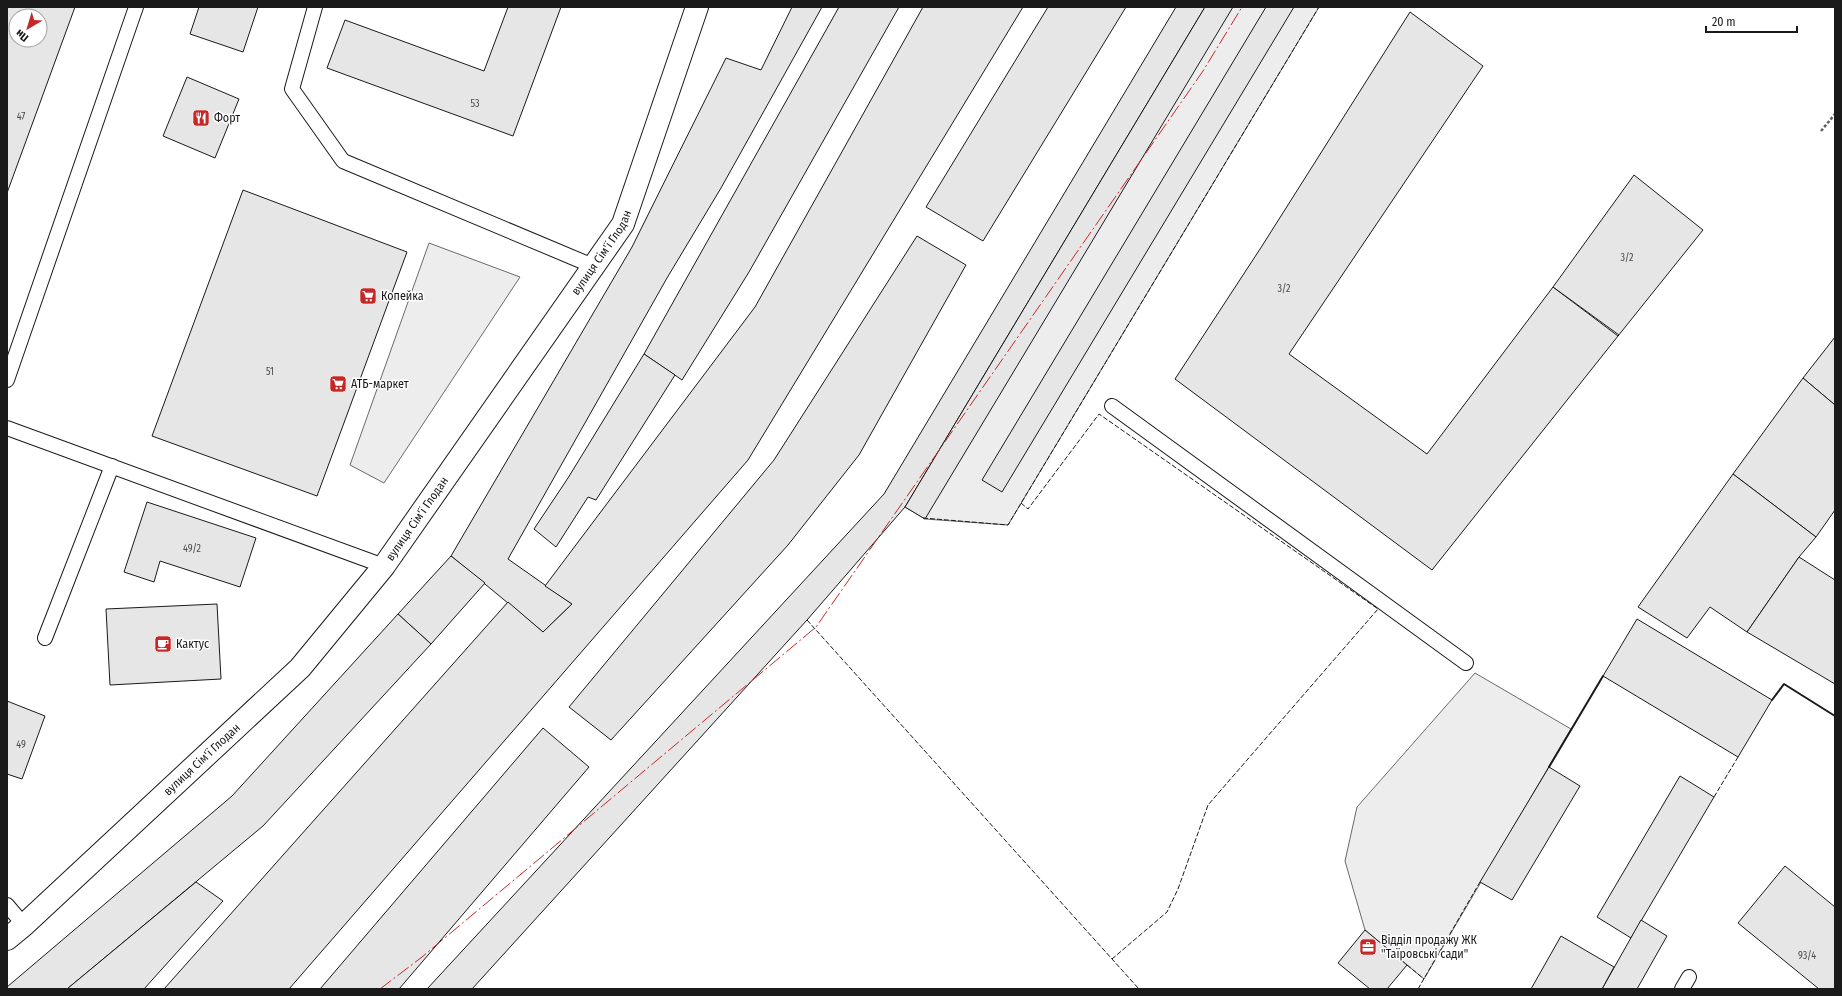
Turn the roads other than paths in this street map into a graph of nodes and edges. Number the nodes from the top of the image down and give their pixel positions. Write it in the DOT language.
graph roads {
  1 [pos="136,7"];
  2 [pos="315,7"];
  3 [pos="697,7"];
  4 [pos="593,266"];
  5 [pos="7,380"];
  6 [pos="1112,406"];
  7 [pos="7,428"];
  8 [pos="112,466"];
  9 [pos="384,566"];
  10 [pos="45,638"];
  11 [pos="1466,663"];
  12 [pos="7,905"];
  13 [pos="24,926"];
  14 [pos="7,940"];
  15 [pos="1689,977"];
  16 [pos="1682,989"];
  1 -- 5 [label="lane"];
  2 -- 4 [label="lane"];
  3 -- 4 [label="street, вулиця Сім'ї Глодан"];
  4 -- 9 [label="street, вулиця Сім'ї Глодан"];
  6 -- 11 [label="lane"];
  7 -- 8 [label="lane"];
  8 -- 9 [label="lane"];
  8 -- 10 [label="lane"];
  9 -- 13 [label="street, вулиця Сім'ї Глодан"];
  12 -- 13 [label="lane"];
  13 -- 14 [label="street, вулиця Сім'ї Глодан"];
  15 -- 16 [label="lane"];
}
